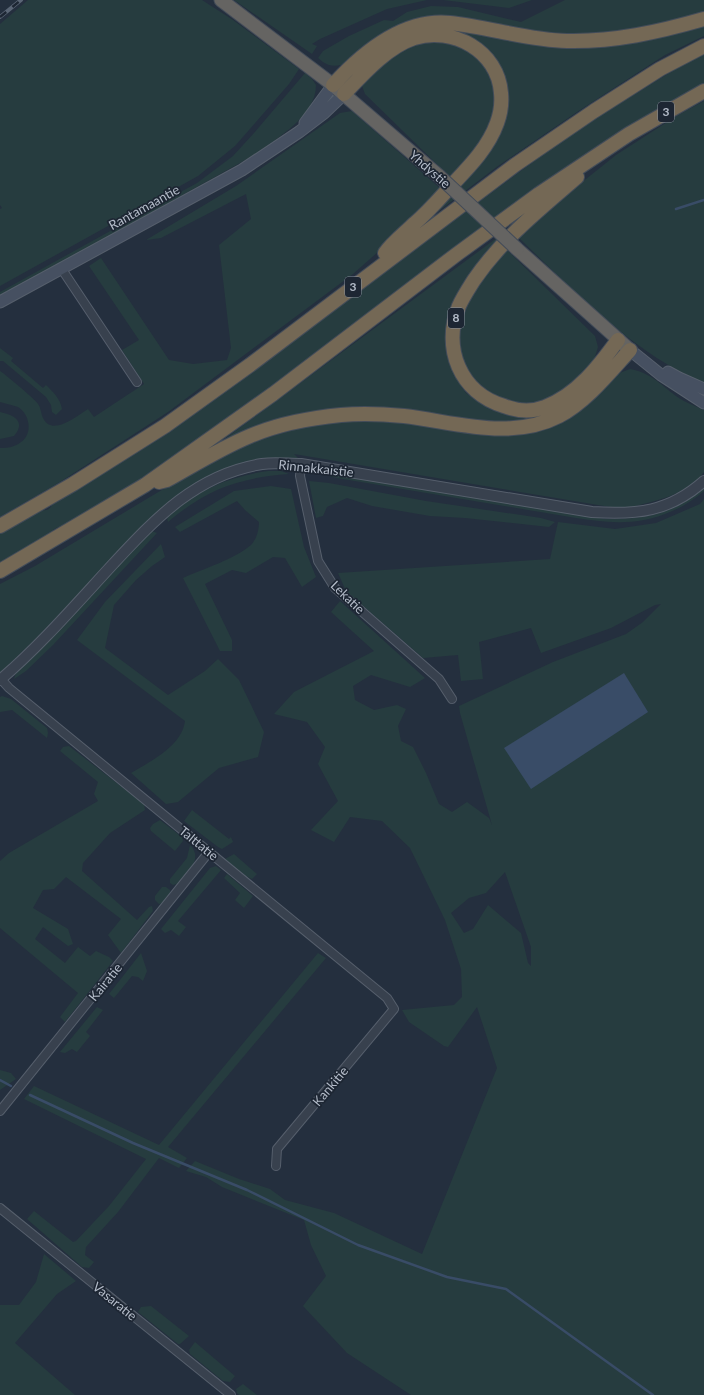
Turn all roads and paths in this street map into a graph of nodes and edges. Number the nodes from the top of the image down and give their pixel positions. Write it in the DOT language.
graph roads {
  1 [pos="221,0"];
  2 [pos="704,19"];
  3 [pos="704,46"];
  4 [pos="333,85"];
  5 [pos="704,91"];
  6 [pos="344,94"];
  7 [pos="299,132"];
  8 [pos="628,134"];
  9 [pos="61,268"];
  10 [pos="370,274"];
  11 [pos="0,302"];
  12 [pos="618,340"];
  13 [pos="630,350"];
  14 [pos="137,382"];
  15 [pos="704,389"];
  16 [pos="704,403"];
  17 [pos="301,464"];
  18 [pos="704,481"];
  19 [pos="145,485"];
  20 [pos="0,526"];
  21 [pos="0,571"];
  22 [pos="1,680"];
  23 [pos="452,699"];
  24 [pos="209,852"];
  25 [pos="394,1009"];
  26 [pos="0,1111"];
  27 [pos="276,1166"];
  28 [pos="0,1208"];
  29 [pos="231,1395"];
  1 -- 4 [label="highway, Yhdystie"];
  2 -- 4 [label="highway"];
  3 -- 10 [label="highway, 3"];
  4 -- 6 [label="highway, Yhdystie"];
  4 -- 7 [label="main road, Rantamaantie"];
  5 -- 8 [label="highway, 3"];
  6 -- 7 [label="main road, Rantamaantie"];
  6 -- 10 [label="highway"];
  6 -- 12 [label="highway, Yhdystie, bridge"];
  7 -- 9 [label="main road, Rantamaantie"];
  8 -- 12 [label="highway, 8"];
  8 -- 19 [label="highway, 3"];
  9 -- 11 [label="main road, Rantamaantie"];
  9 -- 14 [label="street"];
  10 -- 20 [label="highway, 3"];
  12 -- 13 [label="highway, Yhdystie"];
  13 -- 15 [label="main road"];
  13 -- 16 [label="main road"];
  13 -- 19 [label="highway"];
  17 -- 18 [label="street, Rinnakkaistie"];
  17 -- 22 [label="street, Rinnakkaistie"];
  17 -- 23 [label="street, Lekatie"];
  19 -- 21 [label="highway, 3"];
  22 -- 24 [label="street, Talttatie"];
  24 -- 25 [label="street, Talttatie"];
  24 -- 26 [label="street, Kairatie"];
  25 -- 27 [label="street, Kankitie"];
  28 -- 29 [label="street, Vasaratie"];
}
